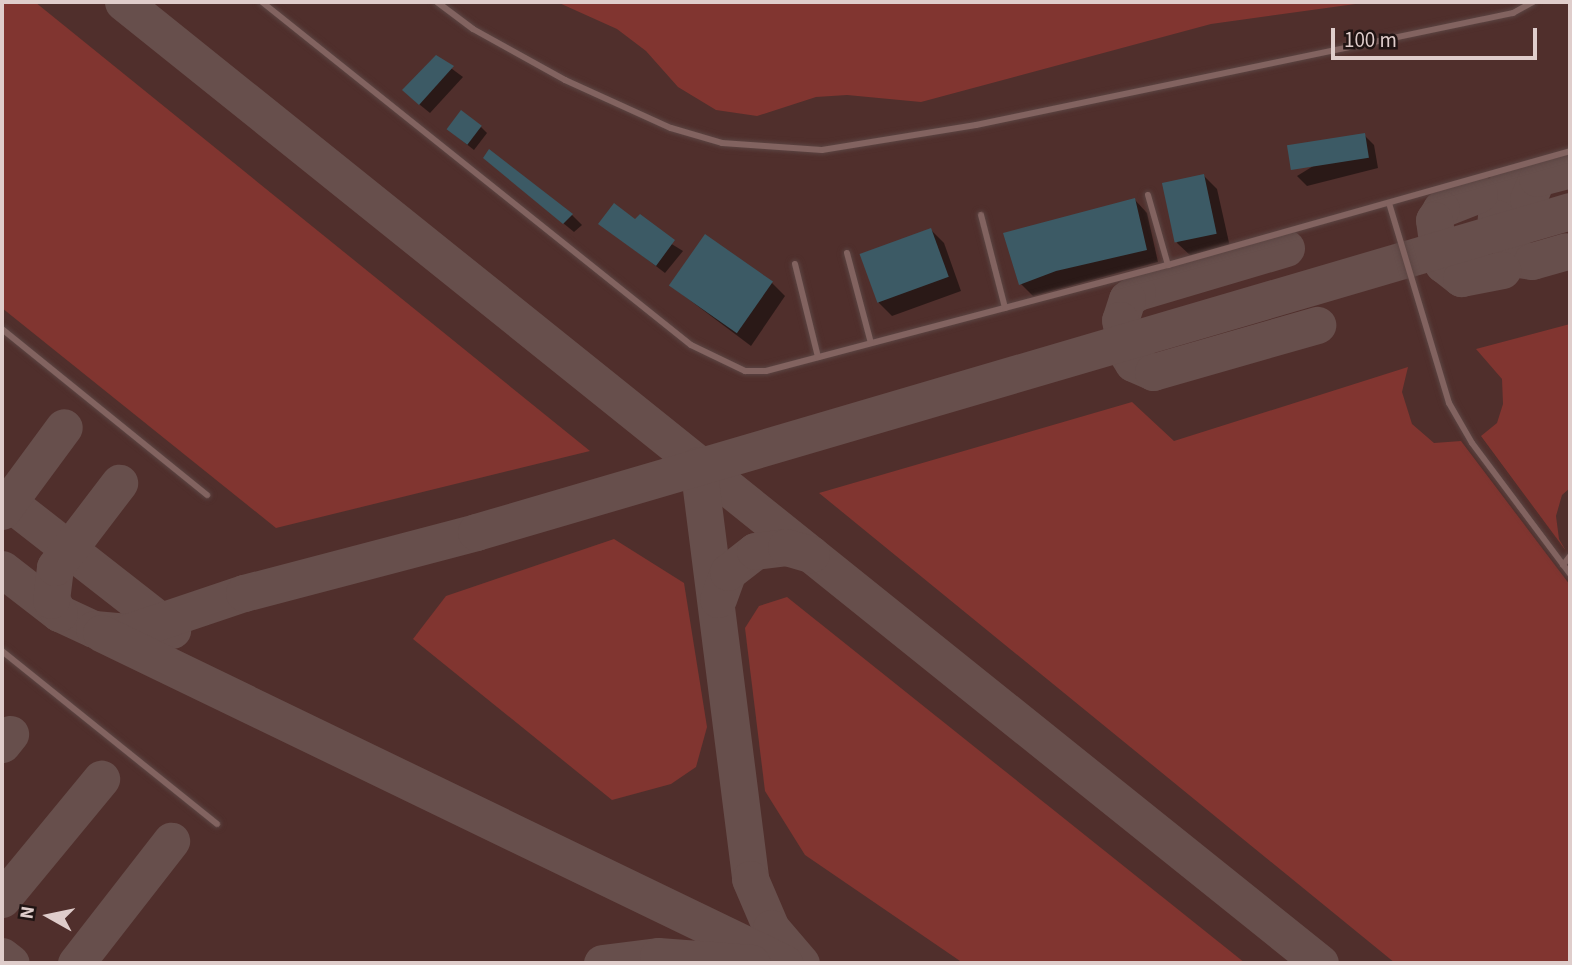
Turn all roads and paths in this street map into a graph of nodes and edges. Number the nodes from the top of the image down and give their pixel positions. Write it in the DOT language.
graph roads {
  1 [pos="261,2"];
  2 [pos="437,2"];
  3 [pos="1533,2"];
  4 [pos="1570,151"];
  5 [pos="1148,195"];
  6 [pos="1389,203"];
  7 [pos="981,215"];
  8 [pos="847,254"];
  9 [pos="795,264"];
  10 [pos="1168,265"];
  11 [pos="1005,308"];
  12 [pos="2,329"];
  13 [pos="871,343"];
  14 [pos="818,357"];
  15 [pos="207,495"];
  16 [pos="1570,556"];
  17 [pos="1563,565"];
  18 [pos="1570,574"];
  19 [pos="2,651"];
  20 [pos="217,824"];
  1 -- 14 [label="lane"];
  2 -- 3 [label="lane"];
  4 -- 6 [label="lane"];
  5 -- 10 [label="lane"];
  6 -- 10 [label="lane"];
  6 -- 17 [label="lane"];
  7 -- 11 [label="lane"];
  8 -- 13 [label="lane"];
  9 -- 14 [label="lane"];
  10 -- 11 [label="lane"];
  11 -- 13 [label="lane"];
  12 -- 15 [label="lane"];
  13 -- 14 [label="lane"];
  16 -- 17 [label="lane"];
  17 -- 18 [label="lane"];
  19 -- 20 [label="lane"];
}
